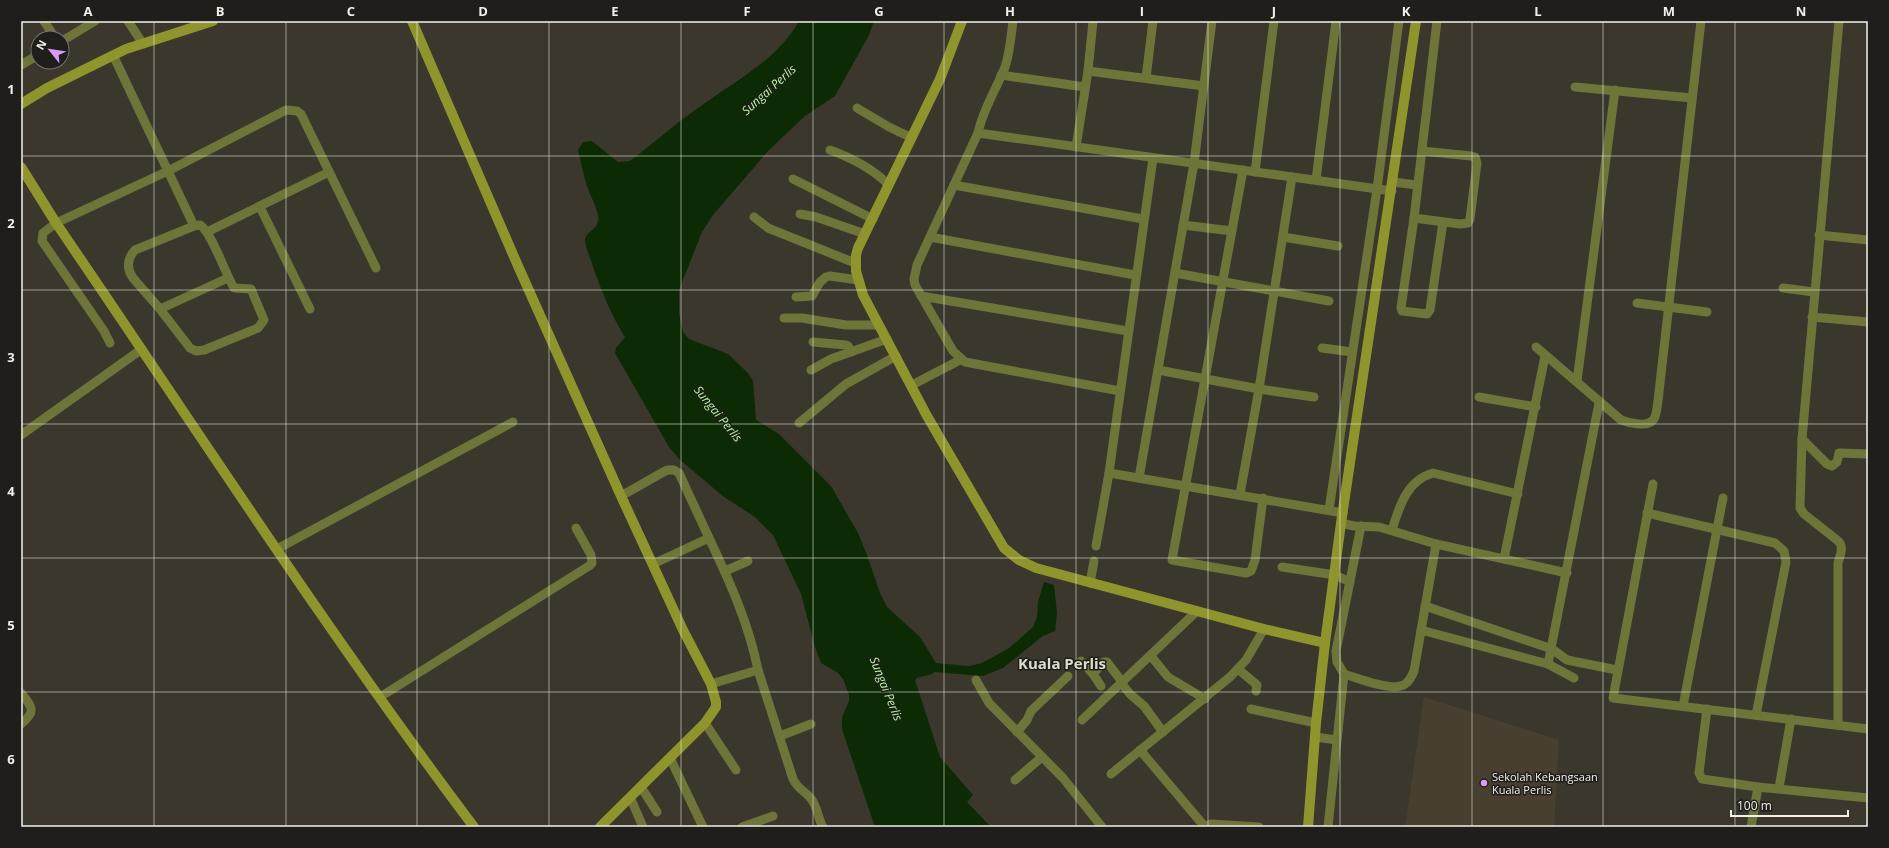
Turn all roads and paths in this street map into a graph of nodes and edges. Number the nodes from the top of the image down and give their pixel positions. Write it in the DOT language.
graph roads {
  1 [pos="44,21"];
  2 [pos="95,21"];
  3 [pos="128,21"];
  4 [pos="213,21"];
  5 [pos="412,21"];
  6 [pos="962,21"];
  7 [pos="1013,21"];
  8 [pos="1093,21"];
  9 [pos="1153,21"];
  10 [pos="1212,21"];
  11 [pos="1274,21"];
  12 [pos="1336,21"];
  13 [pos="1399,21"];
  14 [pos="1416,21"];
  15 [pos="1437,21"];
  16 [pos="1701,21"];
  17 [pos="1839,21"];
  18 [pos="50,30"];
  19 [pos="70,36"];
  20 [pos="143,44"];
  21 [pos="114,56"];
  22 [pos="30,60"];
  23 [pos="21,65"];
  24 [pos="1088,70"];
  25 [pos="1001,75"];
  26 [pos="1146,78"];
  27 [pos="1204,86"];
  28 [pos="1575,86"];
  29 [pos="1085,87"];
  30 [pos="1615,90"];
  31 [pos="1692,98"];
  32 [pos="21,104"];
  33 [pos="857,108"];
  34 [pos="978,133"];
  35 [pos="912,138"];
  36 [pos="1076,147"];
  37 [pos="830,150"];
  38 [pos="1422,151"];
  39 [pos="1153,158"];
  40 [pos="1194,163"];
  41 [pos="21,168"];
  42 [pos="1243,170"];
  43 [pos="168,171"];
  44 [pos="329,172"];
  45 [pos="1255,172"];
  46 [pos="1292,177"];
  47 [pos="793,179"];
  48 [pos="1316,180"];
  49 [pos="1417,184"];
  50 [pos="890,185"];
  51 [pos="954,185"];
  52 [pos="1393,186"];
  53 [pos="1377,189"];
  54 [pos="260,207"];
  55 [pos="800,214"];
  56 [pos="754,217"];
  57 [pos="1414,218"];
  58 [pos="873,219"];
  59 [pos="1143,219"];
  60 [pos="1443,222"];
  61 [pos="56,223"];
  62 [pos="1183,224"];
  63 [pos="194,226"];
  64 [pos="1232,231"];
  65 [pos="207,232"];
  66 [pos="865,234"];
  67 [pos="1820,236"];
  68 [pos="930,237"];
  69 [pos="1283,237"];
  70 [pos="1868,240"];
  71 [pos="1338,246"];
  72 [pos="855,263"];
  73 [pos="376,268"];
  74 [pos="1175,273"];
  75 [pos="1135,275"];
  76 [pos="228,278"];
  77 [pos="858,280"];
  78 [pos="1223,281"];
  79 [pos="1783,288"];
  80 [pos="1274,291"];
  81 [pos="1814,292"];
  82 [pos="921,296"];
  83 [pos="796,297"];
  84 [pos="1329,301"];
  85 [pos="1637,303"];
  86 [pos="1668,308"];
  87 [pos="160,309"];
  88 [pos="310,309"];
  89 [pos="1707,312"];
  90 [pos="1812,317"];
  91 [pos="784,318"];
  92 [pos="1868,322"];
  93 [pos="879,324"];
  94 [pos="1356,329"];
  95 [pos="1128,331"];
  96 [pos="1371,331"];
  97 [pos="887,339"];
  98 [pos="813,342"];
  99 [pos="110,343"];
  100 [pos="1536,347"];
  101 [pos="1322,348"];
  102 [pos="142,349"];
  103 [pos="851,352"];
  104 [pos="1352,352"];
  105 [pos="896,356"];
  106 [pos="1545,356"];
  107 [pos="960,360"];
  108 [pos="811,370"];
  109 [pos="1158,370"];
  110 [pos="1205,379"];
  111 [pos="1576,381"];
  112 [pos="912,385"];
  113 [pos="1259,389"];
  114 [pos="1120,391"];
  115 [pos="1314,397"];
  116 [pos="1479,397"];
  117 [pos="1599,403"];
  118 [pos="1536,407"];
  119 [pos="513,422"];
  120 [pos="799,423"];
  121 [pos="21,435"];
  122 [pos="1802,439"];
  123 [pos="1868,454"];
  124 [pos="1109,473"];
  125 [pos="1139,478"];
  126 [pos="1653,484"];
  127 [pos="1185,485"];
  128 [pos="1240,494"];
  129 [pos="1518,494"];
  130 [pos="621,496"];
  131 [pos="1263,498"];
  132 [pos="1723,498"];
  133 [pos="1329,510"];
  134 [pos="1343,513"];
  135 [pos="1647,514"];
  136 [pos="1351,525"];
  137 [pos="1393,527"];
  138 [pos="576,528"];
  139 [pos="1717,528"];
  140 [pos="709,538"];
  141 [pos="1436,544"];
  142 [pos="1096,546"];
  143 [pos="277,549"];
  144 [pos="1504,559"];
  145 [pos="748,562"];
  146 [pos="1094,562"];
  147 [pos="653,564"];
  148 [pos="1282,567"];
  149 [pos="725,571"];
  150 [pos="1567,573"];
  151 [pos="1342,579"];
  152 [pos="1090,583"];
  153 [pos="1425,606"];
  154 [pos="1197,611"];
  155 [pos="1264,629"];
  156 [pos="1421,630"];
  157 [pos="1325,643"];
  158 [pos="1552,649"];
  159 [pos="1151,656"];
  160 [pos="1082,661"];
  161 [pos="1548,664"];
  162 [pos="1238,669"];
  163 [pos="758,670"];
  164 [pos="1617,670"];
  165 [pos="1093,674"];
  166 [pos="1344,674"];
  167 [pos="1068,676"];
  168 [pos="1574,678"];
  169 [pos="976,680"];
  170 [pos="1122,683"];
  171 [pos="711,684"];
  172 [pos="1101,686"];
  173 [pos="1256,691"];
  174 [pos="21,693"];
  175 [pos="380,697"];
  176 [pos="1205,699"];
  177 [pos="1683,706"];
  178 [pos="1251,709"];
  179 [pos="1707,709"];
  180 [pos="1756,715"];
  181 [pos="1791,719"];
  182 [pos="1082,720"];
  183 [pos="705,723"];
  184 [pos="1316,723"];
  185 [pos="21,724"];
  186 [pos="811,724"];
  187 [pos="1838,725"];
  188 [pos="1868,729"];
  189 [pos="1017,732"];
  190 [pos="1163,732"];
  191 [pos="780,736"];
  192 [pos="1315,737"];
  193 [pos="1337,740"];
  194 [pos="1140,750"];
  195 [pos="1042,757"];
  196 [pos="670,758"];
  197 [pos="736,770"];
  198 [pos="1111,774"];
  199 [pos="1015,780"];
  200 [pos="641,787"];
  201 [pos="1758,787"];
  202 [pos="1779,788"];
  203 [pos="630,797"];
  204 [pos="1868,798"];
  205 [pos="657,812"];
  206 [pos="773,816"];
  207 [pos="474,827"];
  208 [pos="600,827"];
  209 [pos="643,827"];
  210 [pos="703,827"];
  211 [pos="742,827"];
  212 [pos="823,827"];
  213 [pos="1102,827"];
  214 [pos="1205,827"];
  215 [pos="1259,827"];
  216 [pos="1308,827"];
  217 [pos="1328,827"];
  218 [pos="1751,827"];
  1 -- 18 [label="street"];
  2 -- 19 [label="street"];
  3 -- 20 [label="street"];
  4 -- 20 [label="street"];
  5 -- 130 [label="street"];
  6 -- 35 [label="street"];
  7 -- 25 [label="street"];
  8 -- 24 [label="street"];
  9 -- 26 [label="street"];
  10 -- 27 [label="street"];
  11 -- 45 [label="street"];
  12 -- 48 [label="street"];
  13 -- 53 [label="street"];
  14 -- 52 [label="street"];
  15 -- 38 [label="street"];
  16 -- 31 [label="street"];
  17 -- 67 [label="street"];
  20 -- 21 [label="street"];
  21 -- 32 [label="street"];
  21 -- 43 [label="street"];
  22 -- 23 [label="street"];
  24 -- 26 [label="street"];
  24 -- 29 [label="street"];
  25 -- 29 [label="street"];
  25 -- 34 [label="street"];
  26 -- 27 [label="street"];
  27 -- 40 [label="street"];
  28 -- 30 [label="street"];
  29 -- 36 [label="street"];
  30 -- 31 [label="street"];
  30 -- 111 [label="street"];
  31 -- 86 [label="street"];
  33 -- 35 [label="street"];
  34 -- 36 [label="street"];
  34 -- 51 [label="street"];
  35 -- 50 [label="street"];
  36 -- 39 [label="street"];
  37 -- 50 [label="street"];
  38 -- 49 [label="street"];
  38 -- 60 [label="street"];
  39 -- 40 [label="street"];
  39 -- 59 [label="street"];
  40 -- 42 [label="street"];
  40 -- 62 [label="street"];
  41 -- 61 [label="street"];
  42 -- 45 [label="street"];
  42 -- 64 [label="street"];
  43 -- 44 [label="street"];
  43 -- 61 [label="street"];
  43 -- 63 [label="street"];
  44 -- 54 [label="street"];
  44 -- 73 [label="street"];
  45 -- 46 [label="street"];
  46 -- 48 [label="street"];
  46 -- 69 [label="street"];
  47 -- 58 [label="street"];
  48 -- 53 [label="street"];
  49 -- 52 [label="street"];
  49 -- 57 [label="street"];
  50 -- 58 [label="street"];
  51 -- 59 [label="street"];
  51 -- 68 [label="street"];
  52 -- 53 [label="street"];
  52 -- 96 [label="street"];
  53 -- 94 [label="street"];
  54 -- 65 [label="street"];
  54 -- 88 [label="street"];
  55 -- 66 [label="street"];
  56 -- 72 [label="street"];
  57 -- 60 [label="street"];
  57 -- 60 [label="street"];
  58 -- 66 [label="street"];
  59 -- 75 [label="street"];
  61 -- 99 [label="street"];
  61 -- 102 [label="street"];
  62 -- 64 [label="street"];
  62 -- 74 [label="street"];
  63 -- 65 [label="street"];
  63 -- 87 [label="street"];
  64 -- 78 [label="street"];
  65 -- 76 [label="street"];
  66 -- 72 [label="street"];
  67 -- 70 [label="street"];
  67 -- 81 [label="street"];
  68 -- 75 [label="street"];
  68 -- 82 [label="street"];
  69 -- 71 [label="street"];
  69 -- 80 [label="street"];
  72 -- 77 [label="street"];
  74 -- 78 [label="street"];
  74 -- 109 [label="street"];
  75 -- 95 [label="street"];
  76 -- 87 [label="street"];
  76 -- 87 [label="street"];
  77 -- 83 [label="street"];
  77 -- 93 [label="street"];
  78 -- 80 [label="street"];
  78 -- 110 [label="street"];
  79 -- 81 [label="street"];
  80 -- 84 [label="street"];
  80 -- 113 [label="street"];
  81 -- 90 [label="street"];
  82 -- 95 [label="street"];
  82 -- 107 [label="street"];
  85 -- 86 [label="street"];
  86 -- 89 [label="street"];
  86 -- 117 [label="street"];
  90 -- 92 [label="street"];
  90 -- 122 [label="street"];
  91 -- 93 [label="street"];
  93 -- 97 [label="street"];
  94 -- 96 [label="street"];
  94 -- 104 [label="street"];
  95 -- 114 [label="street"];
  96 -- 134 [label="street"];
  97 -- 103 [label="street"];
  97 -- 105 [label="street"];
  98 -- 103 [label="street"];
  100 -- 106 [label="street"];
  101 -- 104 [label="street"];
  102 -- 121 [label="street"];
  102 -- 143 [label="street"];
  103 -- 108 [label="street"];
  104 -- 133 [label="street"];
  105 -- 112 [label="street"];
  105 -- 120 [label="street"];
  106 -- 111 [label="street"];
  106 -- 118 [label="street"];
  107 -- 112 [label="street"];
  107 -- 114 [label="street"];
  109 -- 110 [label="street"];
  109 -- 125 [label="street"];
  110 -- 113 [label="street"];
  110 -- 127 [label="street"];
  111 -- 117 [label="street"];
  112 -- 152 [label="street"];
  113 -- 115 [label="street"];
  113 -- 128 [label="street"];
  114 -- 124 [label="street"];
  116 -- 118 [label="street"];
  117 -- 150 [label="street"];
  118 -- 129 [label="street"];
  119 -- 143 [label="street"];
  122 -- 123 [label="street"];
  122 -- 187 [label="street"];
  124 -- 125 [label="street"];
  124 -- 142 [label="street"];
  125 -- 127 [label="street"];
  126 -- 135 [label="street"];
  127 -- 128 [label="street"];
  127 -- 131 [label="street"];
  128 -- 131 [label="street"];
  129 -- 137 [label="street"];
  129 -- 144 [label="street"];
  130 -- 140 [label="street"];
  130 -- 147 [label="street"];
  131 -- 133 [label="street"];
  132 -- 139 [label="street"];
  133 -- 134 [label="street"];
  134 -- 136 [label="street"];
  135 -- 139 [label="street"];
  135 -- 164 [label="street"];
  136 -- 137 [label="street"];
  136 -- 151 [label="street"];
  136 -- 151 [label="street"];
  137 -- 141 [label="street"];
  138 -- 175 [label="street"];
  139 -- 177 [label="street"];
  139 -- 180 [label="street"];
  140 -- 147 [label="street"];
  140 -- 149 [label="street"];
  141 -- 144 [label="street"];
  141 -- 153 [label="street"];
  143 -- 175 [label="street"];
  144 -- 150 [label="street"];
  145 -- 149 [label="street"];
  146 -- 152 [label="street"];
  147 -- 171 [label="street"];
  148 -- 151 [label="street"];
  149 -- 163 [label="street"];
  150 -- 158 [label="street"];
  151 -- 157 [label="street"];
  151 -- 166 [label="street"];
  152 -- 154 [label="street"];
  153 -- 156 [label="street"];
  153 -- 158 [label="street"];
  154 -- 155 [label="street"];
  154 -- 159 [label="street"];
  155 -- 157 [label="street"];
  155 -- 162 [label="street"];
  156 -- 161 [label="street"];
  156 -- 166 [label="street"];
  157 -- 184 [label="street"];
  158 -- 161 [label="street"];
  158 -- 164 [label="street"];
  159 -- 170 [label="street"];
  159 -- 176 [label="street"];
  160 -- 165 [label="street"];
  161 -- 168 [label="street"];
  162 -- 173 [label="street"];
  162 -- 176 [label="street"];
  163 -- 171 [label="street"];
  163 -- 191 [label="street"];
  164 -- 177 [label="street"];
  165 -- 170 [label="street"];
  165 -- 172 [label="street"];
  166 -- 193 [label="street"];
  167 -- 189 [label="street"];
  169 -- 189 [label="street"];
  170 -- 182 [label="street"];
  170 -- 190 [label="street"];
  171 -- 183 [label="street"];
  174 -- 185 [label="street"];
  175 -- 207 [label="street"];
  176 -- 190 [label="street"];
  177 -- 179 [label="street"];
  178 -- 184 [label="street"];
  179 -- 180 [label="street"];
  179 -- 201 [label="street"];
  180 -- 181 [label="street"];
  181 -- 187 [label="street"];
  181 -- 202 [label="street"];
  183 -- 196 [label="street"];
  183 -- 197 [label="street"];
  184 -- 192 [label="street"];
  186 -- 191 [label="street"];
  187 -- 188 [label="street"];
  189 -- 195 [label="street"];
  190 -- 194 [label="street"];
  191 -- 212 [label="street"];
  192 -- 193 [label="street"];
  192 -- 216 [label="street"];
  193 -- 217 [label="street"];
  194 -- 198 [label="street"];
  194 -- 214 [label="street"];
  195 -- 199 [label="street"];
  195 -- 213 [label="street"];
  196 -- 200 [label="street"];
  196 -- 210 [label="street"];
  200 -- 203 [label="street"];
  200 -- 205 [label="street"];
  201 -- 202 [label="street"];
  201 -- 218 [label="street"];
  202 -- 204 [label="street"];
  203 -- 208 [label="street"];
  203 -- 209 [label="street"];
  206 -- 211 [label="street"];
  214 -- 215 [label="street"];
}
